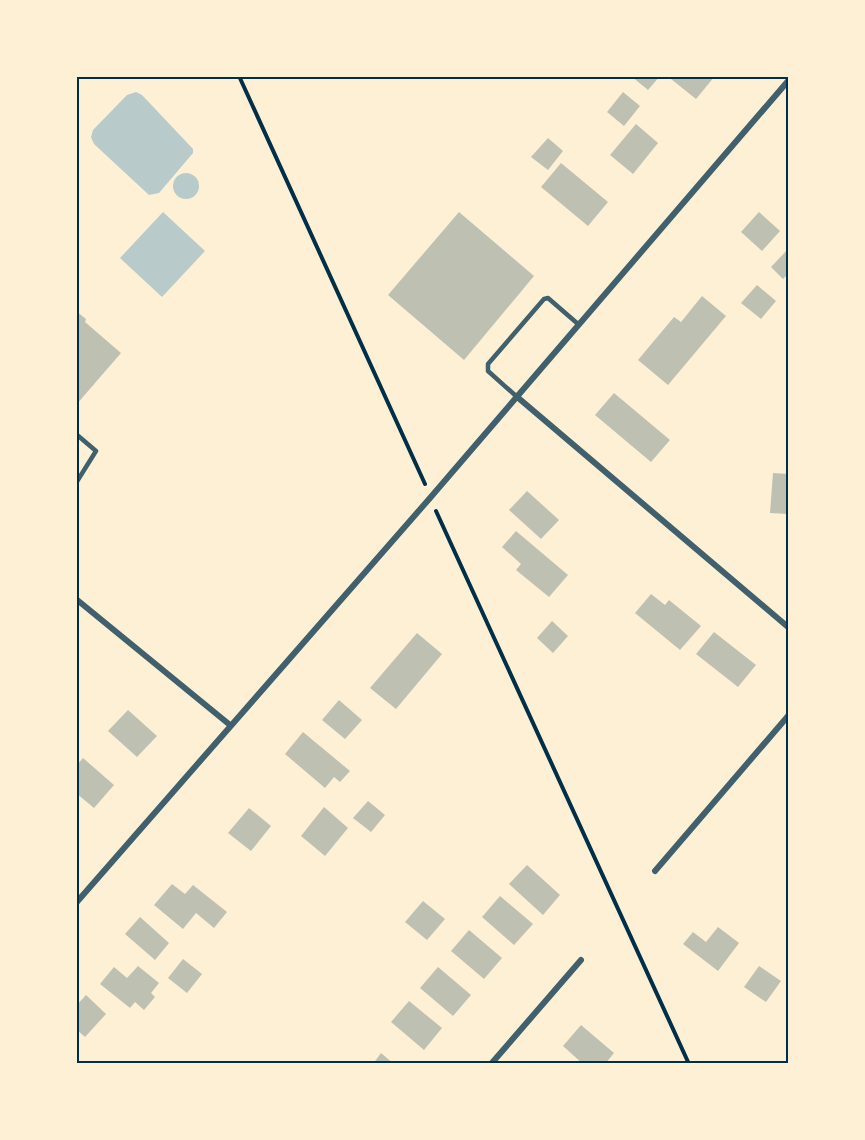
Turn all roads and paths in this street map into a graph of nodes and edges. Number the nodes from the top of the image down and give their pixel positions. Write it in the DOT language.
graph roads {
  1 [pos="239,76"];
  2 [pos="789,81"];
  3 [pos="578,324"];
  4 [pos="516,396"];
  5 [pos="76,434"];
  6 [pos="422,477"];
  7 [pos="76,483"];
  8 [pos="440,521"];
  9 [pos="76,598"];
  10 [pos="789,627"];
  11 [pos="789,716"];
  12 [pos="230,725"];
  13 [pos="655,871"];
  14 [pos="76,903"];
  15 [pos="581,960"];
  16 [pos="490,1064"];
  17 [pos="689,1064"];
  1 -- 6 [label="path"];
  2 -- 3 [label="street"];
  3 -- 4 [label="street"];
  3 -- 4 [label="lane"];
  4 -- 10 [label="street"];
  4 -- 12 [label="street"];
  5 -- 7 [label="lane"];
  8 -- 17 [label="path"];
  9 -- 12 [label="street"];
  11 -- 13 [label="street"];
  12 -- 14 [label="street"];
  15 -- 16 [label="street"];
}
